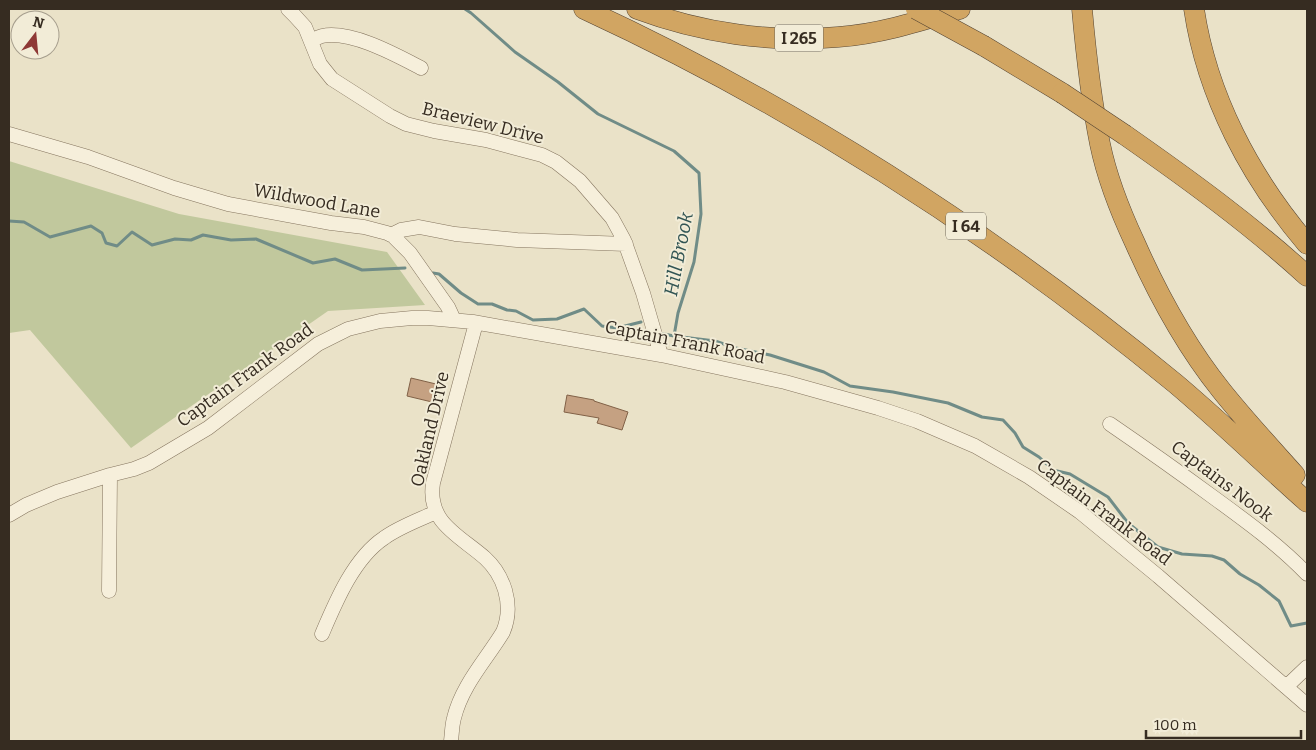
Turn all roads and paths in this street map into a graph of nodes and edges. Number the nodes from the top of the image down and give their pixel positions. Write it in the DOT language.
graph roads {
  1 [pos="288,9"];
  2 [pos="584,9"];
  3 [pos="637,9"];
  4 [pos="916,9"];
  5 [pos="960,9"];
  6 [pos="1082,9"];
  7 [pos="1194,9"];
  8 [pos="311,41"];
  9 [pos="421,68"];
  10 [pos="9,134"];
  11 [pos="391,236"];
  12 [pos="626,244"];
  13 [pos="1307,244"];
  14 [pos="1307,276"];
  15 [pos="454,320"];
  16 [pos="476,323"];
  17 [pos="661,355"];
  18 [pos="1110,424"];
  19 [pos="110,475"];
  20 [pos="1307,489"];
  21 [pos="1307,502"];
  22 [pos="436,512"];
  23 [pos="9,515"];
  24 [pos="1307,574"];
  25 [pos="109,591"];
  26 [pos="322,634"];
  27 [pos="1307,667"];
  28 [pos="1286,687"];
  29 [pos="1307,705"];
  30 [pos="451,741"];
  1 -- 8 [label="street, Braeview Drive"];
  2 -- 21 [label="highway, I 64"];
  3 -- 5 [label="highway, I 265"];
  4 -- 14 [label="highway, bridge"];
  6 -- 20 [label="highway"];
  7 -- 13 [label="highway"];
  8 -- 9 [label="street"];
  8 -- 12 [label="street, Braeview Drive"];
  10 -- 11 [label="street, Wildwood Lane"];
  11 -- 12 [label="street, Wildwood Lane"];
  11 -- 15 [label="street"];
  12 -- 17 [label="street, Braeview Drive"];
  15 -- 16 [label="street, Captain Frank Road"];
  15 -- 19 [label="street, Captain Frank Road"];
  16 -- 17 [label="street, Captain Frank Road"];
  16 -- 22 [label="street, Oakland Drive"];
  17 -- 28 [label="street, Captain Frank Road"];
  18 -- 24 [label="street, Captains Nook"];
  19 -- 23 [label="street, Captain Frank Road"];
  19 -- 25 [label="street"];
  22 -- 26 [label="street"];
  22 -- 30 [label="street, Oakland Drive"];
  27 -- 28 [label="street"];
  28 -- 29 [label="street, Captain Frank Road"];
}
